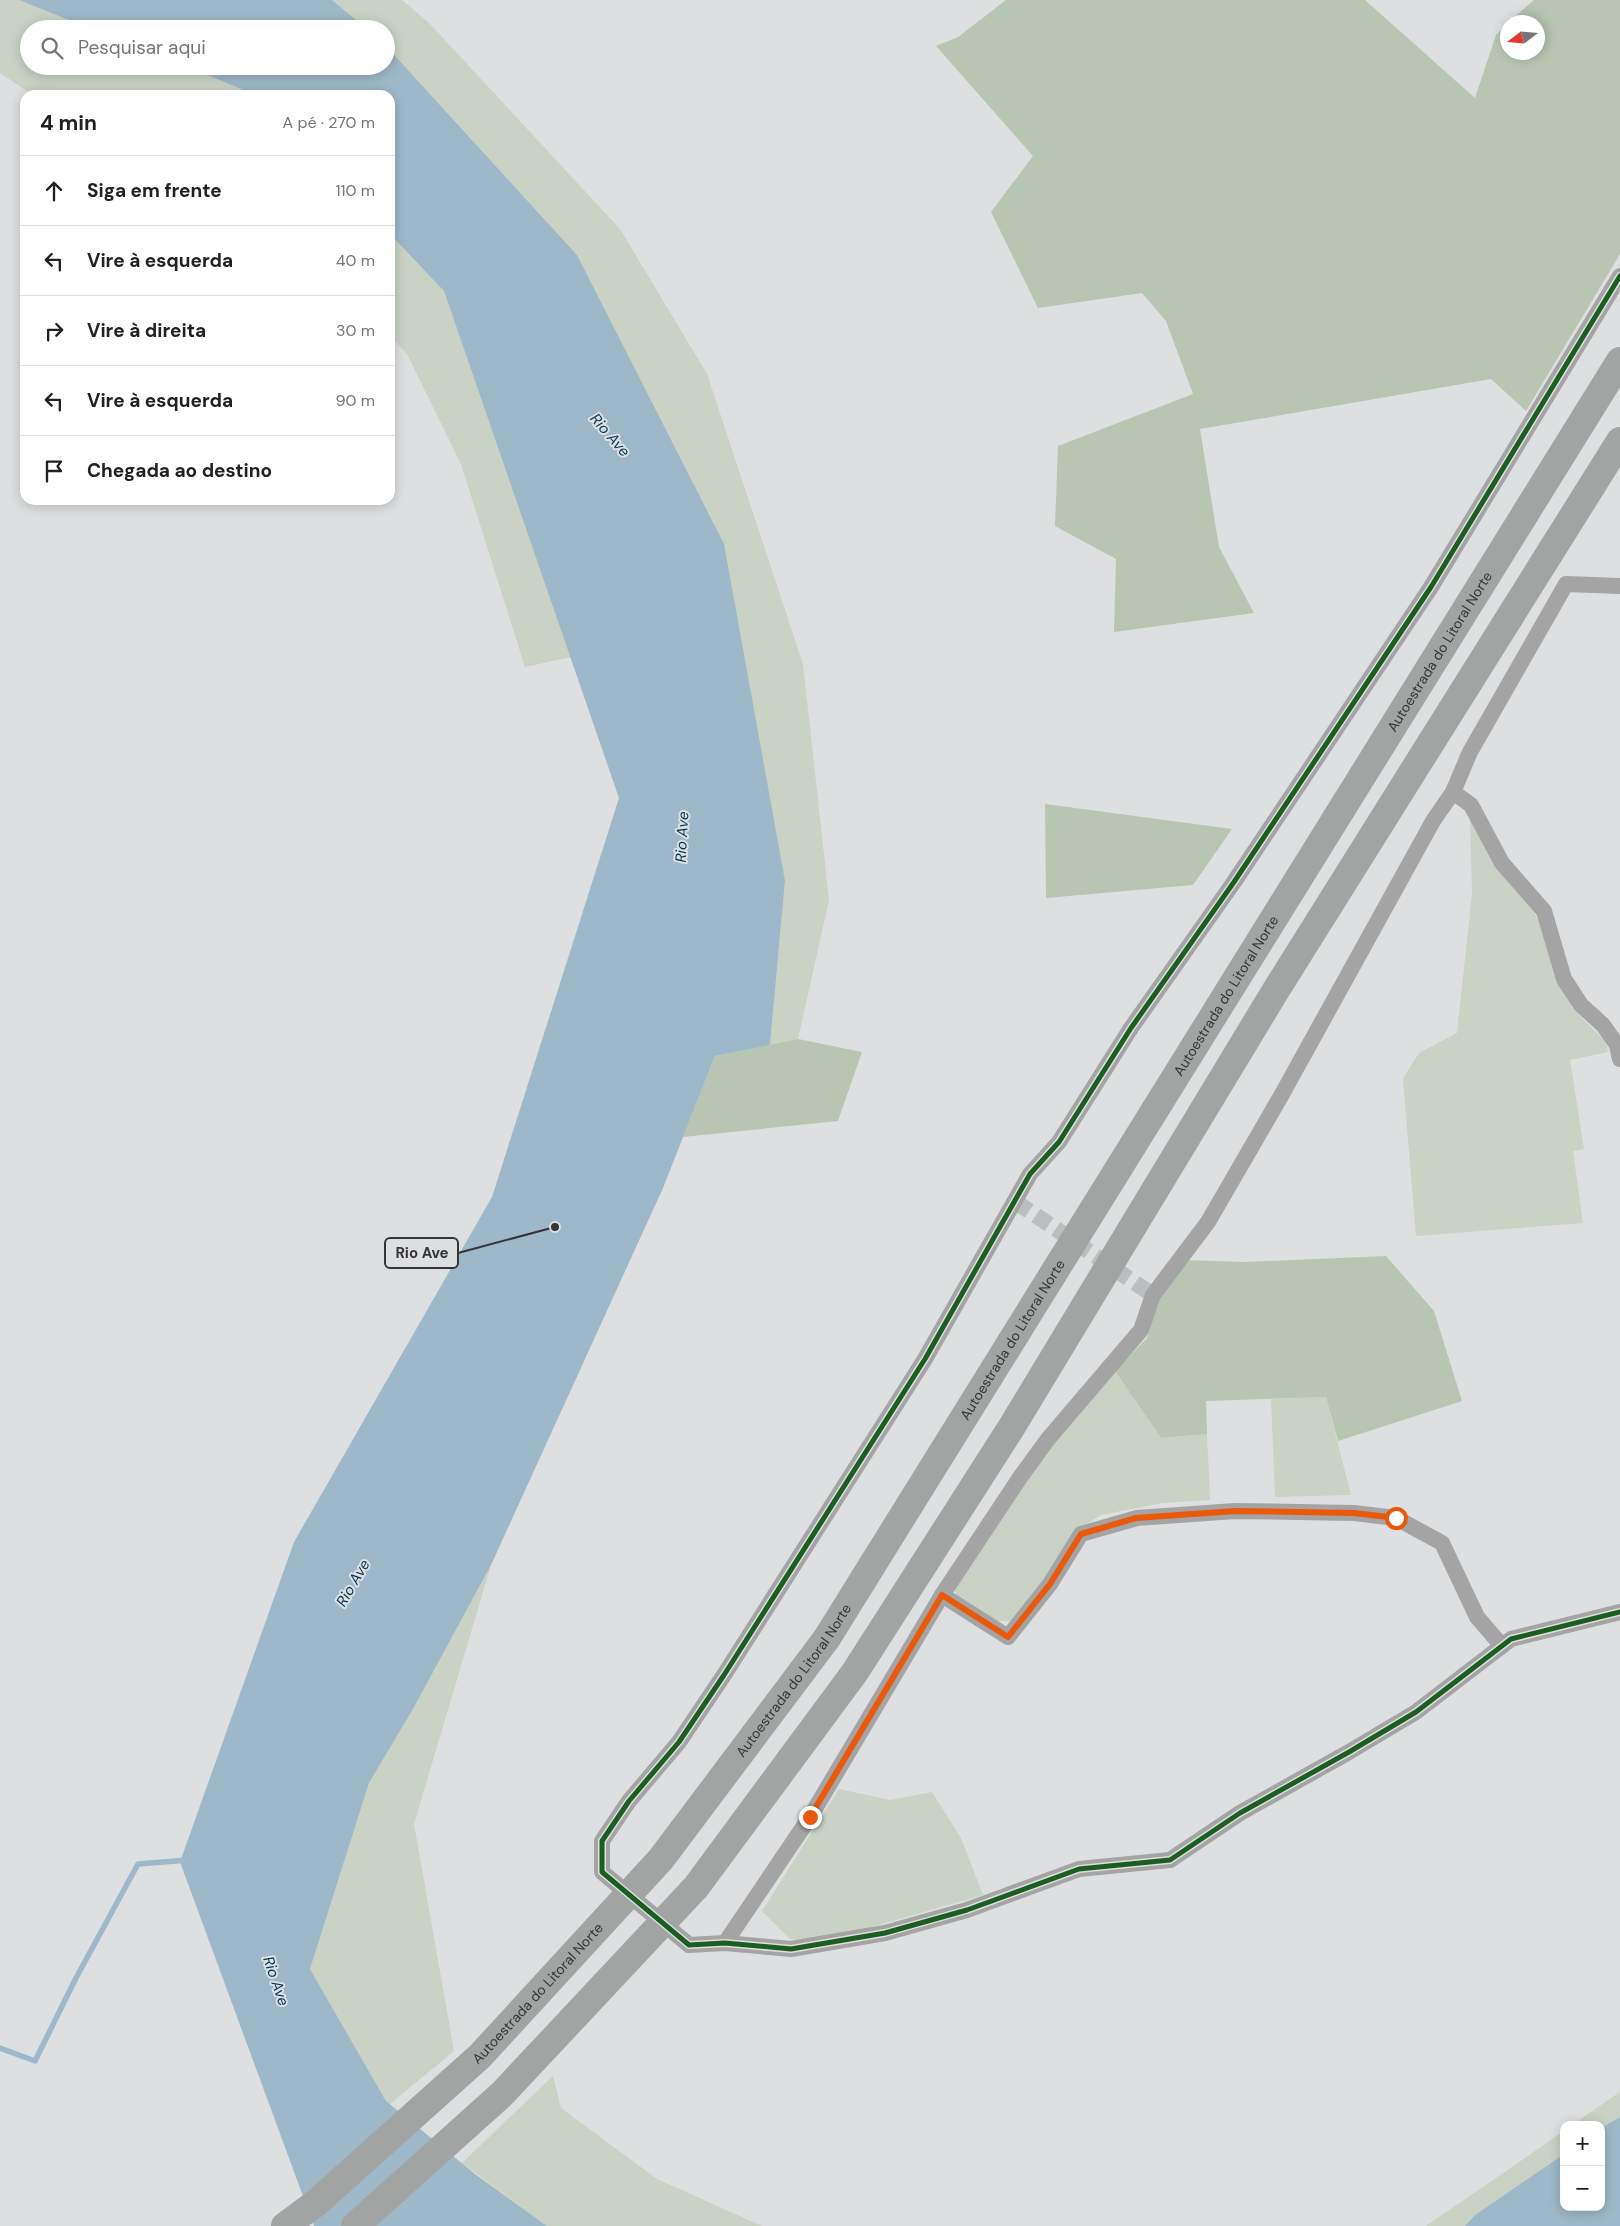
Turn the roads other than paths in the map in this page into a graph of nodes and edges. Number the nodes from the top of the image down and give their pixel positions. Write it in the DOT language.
graph roads {
  1 [pos="1620,276"];
  2 [pos="1620,361"];
  3 [pos="1620,441"];
  4 [pos="1620,586"];
  5 [pos="1453,792"];
  6 [pos="1620,1059"];
  7 [pos="942,1595"];
  8 [pos="1620,1612"];
  9 [pos="1502,1646"];
  10 [pos="725,1943"];
  11 [pos="285,2226"];
  12 [pos="355,2226"];
  1 -- 10 [label="street"];
  2 -- 11 [label="highway, Autoestrada do Litoral Norte"];
  3 -- 12 [label="highway"];
  4 -- 5 [label="street"];
  5 -- 6 [label="street"];
  5 -- 7 [label="street"];
  7 -- 9 [label="street"];
  7 -- 10 [label="street"];
  8 -- 9 [label="street"];
  9 -- 10 [label="street"];
}
